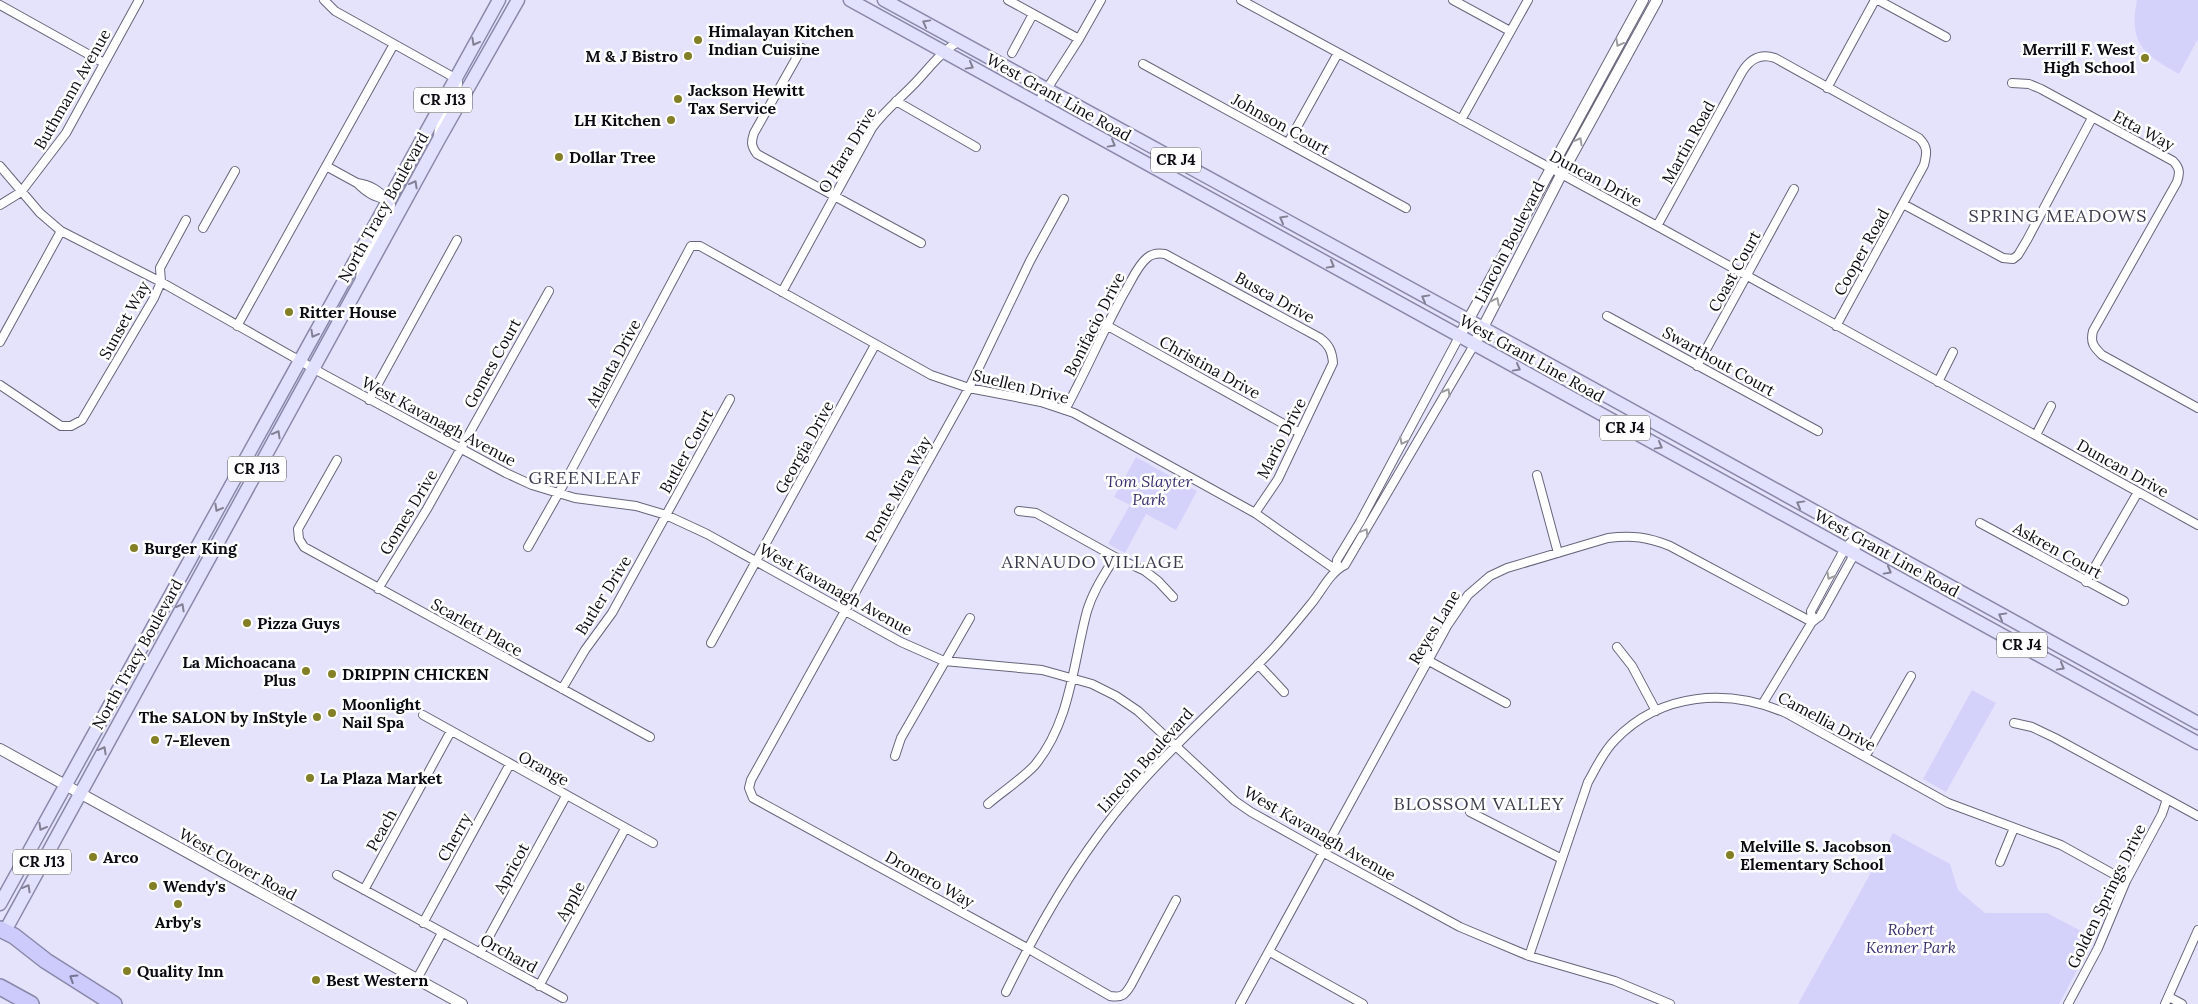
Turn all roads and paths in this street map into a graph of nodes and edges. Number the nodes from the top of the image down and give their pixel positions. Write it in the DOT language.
graph roads {
  1 [pos="138,0"];
  2 [pos="324,0"];
  3 [pos="499,0"];
  4 [pos="518,0"];
  5 [pos="850,0"];
  6 [pos="884,0"];
  7 [pos="1008,0"];
  8 [pos="1101,0"];
  9 [pos="1241,0"];
  10 [pos="1453,0"];
  11 [pos="1528,0"];
  12 [pos="1643,0"];
  13 [pos="1657,0"];
  14 [pos="1877,0"];
  15 [pos="0,5"];
  16 [pos="1033,14"];
  17 [pos="1510,31"];
  18 [pos="1946,37"];
  19 [pos="1079,39"];
  20 [pos="958,41"];
  21 [pos="394,44"];
  22 [pos="802,48"];
  23 [pos="943,51"];
  24 [pos="1012,53"];
  25 [pos="1338,53"];
  26 [pos="104,63"];
  27 [pos="1144,64"];
  28 [pos="455,78"];
  29 [pos="2012,83"];
  30 [pos="1046,88"];
  31 [pos="1827,88"];
  32 [pos="896,101"];
  33 [pos="1038,103"];
  34 [pos="2092,118"];
  35 [pos="1461,120"];
  36 [pos="438,141"];
  37 [pos="1288,143"];
  38 [pos="976,147"];
  39 [pos="0,166"];
  40 [pos="326,166"];
  41 [pos="1550,168"];
  42 [pos="234,171"];
  43 [pos="1561,175"];
  44 [pos="1794,189"];
  45 [pos="21,192"];
  46 [pos="835,196"];
  47 [pos="1064,199"];
  48 [pos="388,200"];
  49 [pos="1903,204"];
  50 [pos="0,205"];
  51 [pos="1406,208"];
  52 [pos="186,220"];
  53 [pos="1657,226"];
  54 [pos="203,228"];
  55 [pos="61,231"];
  56 [pos="457,240"];
  57 [pos="921,243"];
  58 [pos="691,246"];
  59 [pos="1180,262"];
  60 [pos="1747,276"];
  61 [pos="161,282"];
  62 [pos="359,285"];
  63 [pos="549,291"];
  64 [pos="782,292"];
  65 [pos="1607,316"];
  66 [pos="1468,321"];
  67 [pos="237,326"];
  68 [pos="1106,326"];
  69 [pos="1836,326"];
  70 [pos="1482,329"];
  71 [pos="1459,336"];
  72 [pos="0,342"];
  73 [pos="1474,345"];
  74 [pos="876,346"];
  75 [pos="1953,352"];
  76 [pos="299,361"];
  77 [pos="1698,366"];
  78 [pos="313,368"];
  79 [pos="1329,373"];
  80 [pos="1938,382"];
  81 [pos="0,385"];
  82 [pos="969,388"];
  83 [pos="730,399"];
  84 [pos="369,400"];
  85 [pos="2051,406"];
  86 [pos="2198,408"];
  87 [pos="1065,410"];
  88 [pos="1818,431"];
  89 [pos="1300,433"];
  90 [pos="2036,434"];
  91 [pos="460,449"];
  92 [pos="336,460"];
  93 [pos="1537,475"];
  94 [pos="2138,492"];
  95 [pos="558,493"];
  96 [pos="1019,511"];
  97 [pos="1255,513"];
  98 [pos="666,515"];
  99 [pos="1980,523"];
  100 [pos="2198,525"];
  101 [pos="1857,536"];
  102 [pos="528,547"];
  103 [pos="1850,550"];
  104 [pos="1558,553"];
  105 [pos="1114,557"];
  106 [pos="756,562"];
  107 [pos="1336,570"];
  108 [pos="2086,582"];
  109 [pos="378,589"];
  110 [pos="1172,597"];
  111 [pos="2124,601"];
  112 [pos="846,612"];
  113 [pos="970,618"];
  114 [pos="1812,622"];
  115 [pos="711,643"];
  116 [pos="1617,647"];
  117 [pos="944,661"];
  118 [pos="1429,661"];
  119 [pos="1258,664"];
  120 [pos="1911,676"];
  121 [pos="1074,679"];
  122 [pos="562,689"];
  123 [pos="2104,690"];
  124 [pos="1284,692"];
  125 [pos="2159,702"];
  126 [pos="1506,703"];
  127 [pos="1763,703"];
  128 [pos="1656,711"];
  129 [pos="423,715"];
  130 [pos="2014,723"];
  131 [pos="2198,723"];
  132 [pos="450,731"];
  133 [pos="650,737"];
  134 [pos="2198,743"];
  135 [pos="1174,746"];
  136 [pos="0,749"];
  137 [pos="895,756"];
  138 [pos="1866,757"];
  139 [pos="510,764"];
  140 [pos="66,785"];
  141 [pos="749,788"];
  142 [pos="80,792"];
  143 [pos="566,796"];
  144 [pos="2167,799"];
  145 [pos="988,804"];
  146 [pos="1470,812"];
  147 [pos="2198,816"];
  148 [pos="2014,828"];
  149 [pos="625,829"];
  150 [pos="653,843"];
  151 [pos="1324,853"];
  152 [pos="1562,859"];
  153 [pos="2000,862"];
  154 [pos="337,875"];
  155 [pos="2126,881"];
  156 [pos="364,890"];
  157 [pos="1176,900"];
  158 [pos="0,904"];
  159 [pos="423,923"];
  160 [pos="2,930"];
  161 [pos="2198,930"];
  162 [pos="442,933"];
  163 [pos="1027,948"];
  164 [pos="1270,952"];
  165 [pos="480,953"];
  166 [pos="1529,956"];
  167 [pos="417,979"];
  168 [pos="539,986"];
  169 [pos="0,987"];
  170 [pos="1006,992"];
  171 [pos="563,998"];
  172 [pos="2167,1001"];
  173 [pos="31,1004"];
  174 [pos="114,1004"];
  175 [pos="462,1004"];
  176 [pos="1240,1004"];
  177 [pos="1363,1004"];
  178 [pos="1670,1004"];
  179 [pos="2068,1004"];
  180 [pos="2182,1004"];
  1 -- 26 [label="street, Buthmann Avenue"];
  2 -- 21 [label="street"];
  3 -- 28 [label="main road, North Tracy Boulevard / CR J13, one-way"];
  4 -- 36 [label="main road, North Tracy Boulevard / CR J13"];
  5 -- 23 [label="main road, West Grant Line Road / CR J4"];
  20 -- 6 [label="main road, West Grant Line Road / CR J4, one-way"];
  7 -- 16 [label="street"];
  8 -- 19 [label="street"];
  9 -- 25 [label="street, Duncan Drive"];
  10 -- 17 [label="street"];
  11 -- 17 [label="street"];
  12 -- 41 [label="street, Lincoln Boulevard, one-way"];
  43 -- 13 [label="street, Lincoln Boulevard, one-way"];
  14 -- 18 [label="street"];
  14 -- 31 [label="street"];
  15 -- 26 [label="street"];
  16 -- 19 [label="street"];
  16 -- 24 [label="street"];
  17 -- 35 [label="street"];
  19 -- 30 [label="street"];
  20 -- 23 [label="street, O Hara Drive"];
  20 -- 30 [label="main road, West Grant Line Road / CR J4"];
  21 -- 28 [label="street"];
  21 -- 40 [label="street"];
  22 -- 46 [label="street"];
  23 -- 32 [label="street, O Hara Drive"];
  23 -- 33 [label="main road, West Grant Line Road / CR J4, one-way"];
  25 -- 35 [label="street, Duncan Drive"];
  25 -- 37 [label="street"];
  26 -- 45 [label="street, Buthmann Avenue"];
  27 -- 37 [label="street, Johnson Court"];
  28 -- 36 [label="street"];
  28 -- 48 [label="main road, North Tracy Boulevard / CR J13"];
  29 -- 34 [label="street, Etta Way"];
  30 -- 33 [label="street"];
  66 -- 30 [label="main road, West Grant Line Road / CR J4, one-way"];
  31 -- 49 [label="street, Cooper Road"];
  31 -- 53 [label="street, Martin Road"];
  32 -- 38 [label="street"];
  32 -- 46 [label="street, O Hara Drive"];
  33 -- 71 [label="main road, West Grant Line Road / CR J4, one-way"];
  34 -- 49 [label="street"];
  34 -- 86 [label="street, Etta Way"];
  35 -- 41 [label="street, Duncan Drive"];
  62 -- 36 [label="main road, North Tracy Boulevard / CR J13, one-way"];
  37 -- 51 [label="street, Johnson Court"];
  39 -- 45 [label="street, West Kavanagh Avenue"];
  40 -- 48 [label="street"];
  40 -- 67 [label="street"];
  41 -- 43 [label="street, Duncan Drive"];
  41 -- 66 [label="street, Lincoln Boulevard"];
  42 -- 54 [label="street"];
  43 -- 53 [label="street, Duncan Drive"];
  70 -- 43 [label="street, Lincoln Boulevard, one-way"];
  44 -- 60 [label="street, Coast Court"];
  45 -- 50 [label="street, Buthmann Avenue"];
  45 -- 55 [label="street, West Kavanagh Avenue"];
  46 -- 57 [label="street"];
  46 -- 64 [label="street, O Hara Drive"];
  47 -- 82 [label="street, Ponte Mira Way"];
  48 -- 62 [label="street"];
  48 -- 76 [label="main road, North Tracy Boulevard / CR J13, one-way"];
  49 -- 69 [label="street, Cooper Road"];
  52 -- 61 [label="street, Sunset Way"];
  53 -- 60 [label="street, Duncan Drive"];
  55 -- 61 [label="street, West Kavanagh Avenue"];
  55 -- 72 [label="street"];
  56 -- 84 [label="street"];
  58 -- 64 [label="street, Suellen Drive"];
  58 -- 95 [label="street, Atlanta Drive"];
  59 -- 68 [label="street, Bonifacio Drive"];
  59 -- 79 [label="street, Busca Drive"];
  60 -- 69 [label="street, Duncan Drive"];
  60 -- 77 [label="street, Coast Court"];
  61 -- 67 [label="street, West Kavanagh Avenue"];
  61 -- 81 [label="street, Sunset Way"];
  62 -- 78 [label="main road, North Tracy Boulevard / CR J13"];
  63 -- 91 [label="street, Gomes Court"];
  64 -- 74 [label="street, Suellen Drive"];
  65 -- 77 [label="street, Swarthout Court"];
  66 -- 70 [label="main road, West Grant Line Road / CR J4"];
  66 -- 71 [label="street, Lincoln Boulevard"];
  67 -- 76 [label="street, West Kavanagh Avenue"];
  68 -- 87 [label="street, Bonifacio Drive"];
  68 -- 89 [label="street, Christina Drive"];
  69 -- 80 [label="street, Duncan Drive"];
  70 -- 73 [label="street, Lincoln Boulevard"];
  101 -- 70 [label="main road, West Grant Line Road / CR J4, one-way"];
  71 -- 73 [label="main road, West Grant Line Road / CR J4"];
  71 -- 107 [label="street, Lincoln Boulevard, one-way"];
  73 -- 103 [label="main road, West Grant Line Road / CR J4, one-way"];
  107 -- 73 [label="street, Lincoln Boulevard, one-way"];
  74 -- 82 [label="street, Suellen Drive"];
  74 -- 106 [label="street, Georgia Drive"];
  75 -- 80 [label="street"];
  76 -- 78 [label="street, West Kavanagh Avenue"];
  76 -- 140 [label="main road, North Tracy Boulevard / CR J13, one-way"];
  77 -- 88 [label="street, Swarthout Court"];
  78 -- 84 [label="street, West Kavanagh Avenue"];
  142 -- 78 [label="main road, North Tracy Boulevard / CR J13, one-way"];
  79 -- 89 [label="street, Mario Drive"];
  80 -- 90 [label="street, Duncan Drive"];
  82 -- 87 [label="street, Suellen Drive"];
  82 -- 112 [label="street, Ponte Mira Way"];
  83 -- 98 [label="street, Butler Court"];
  84 -- 91 [label="street, West Kavanagh Avenue"];
  85 -- 90 [label="street"];
  87 -- 97 [label="street, Suellen Drive"];
  89 -- 97 [label="street, Mario Drive"];
  90 -- 94 [label="street, Duncan Drive"];
  91 -- 95 [label="street, West Kavanagh Avenue"];
  91 -- 109 [label="street, Gomes Drive"];
  92 -- 109 [label="street, Scarlett Place"];
  93 -- 104 [label="street"];
  94 -- 100 [label="street, Duncan Drive"];
  94 -- 108 [label="street"];
  95 -- 98 [label="street, West Kavanagh Avenue"];
  95 -- 102 [label="street, Atlanta Drive"];
  96 -- 105 [label="street"];
  97 -- 107 [label="street, Suellen Drive"];
  98 -- 106 [label="street, West Kavanagh Avenue"];
  98 -- 122 [label="street, Butler Drive"];
  99 -- 108 [label="street, Askren Court"];
  101 -- 103 [label="street"];
  125 -- 101 [label="main road, West Grant Line Road / CR J4, one-way"];
  103 -- 114 [label="street"];
  103 -- 123 [label="main road, West Grant Line Road / CR J4, one-way"];
  104 -- 114 [label="street, Reyes Lane"];
  104 -- 118 [label="street, Reyes Lane"];
  105 -- 110 [label="street"];
  105 -- 121 [label="street"];
  106 -- 112 [label="street, West Kavanagh Avenue"];
  106 -- 115 [label="street, Georgia Drive"];
  107 -- 119 [label="street, Lincoln Boulevard"];
  108 -- 111 [label="street, Askren Court"];
  109 -- 122 [label="street, Scarlett Place"];
  112 -- 117 [label="street, West Kavanagh Avenue"];
  112 -- 141 [label="street, Ponte Mira Way"];
  113 -- 117 [label="street"];
  114 -- 127 [label="street"];
  116 -- 128 [label="street"];
  117 -- 121 [label="street, West Kavanagh Avenue"];
  117 -- 137 [label="street"];
  118 -- 126 [label="street"];
  118 -- 151 [label="street, Reyes Lane"];
  119 -- 124 [label="street"];
  119 -- 135 [label="street, Lincoln Boulevard"];
  120 -- 138 [label="street"];
  121 -- 135 [label="street, West Kavanagh Avenue"];
  121 -- 145 [label="street"];
  122 -- 133 [label="street, Scarlett Place"];
  123 -- 125 [label="main road"];
  123 -- 134 [label="main road, West Grant Line Road / CR J4"];
  125 -- 131 [label="main road, West Grant Line Road / CR J4"];
  127 -- 128 [label="street, Camellia Drive"];
  127 -- 138 [label="street, Camellia Drive"];
  128 -- 152 [label="street, Camellia Drive"];
  129 -- 132 [label="street, Orange"];
  130 -- 144 [label="street"];
  132 -- 139 [label="street, Orange"];
  132 -- 156 [label="street, Peach"];
  135 -- 151 [label="street, West Kavanagh Avenue"];
  135 -- 163 [label="street, Lincoln Boulevard"];
  136 -- 140 [label="street, West Clover Road"];
  138 -- 148 [label="street, Camellia Drive"];
  139 -- 143 [label="street, Orange"];
  139 -- 159 [label="street, Cherry"];
  140 -- 142 [label="street, West Clover Road"];
  140 -- 158 [label="main road, North Tracy Boulevard / CR J13, one-way"];
  141 -- 163 [label="street, Dronero Way"];
  160 -- 142 [label="main road, North Tracy Boulevard / CR J13, one-way"];
  142 -- 167 [label="street, West Clover Road"];
  143 -- 149 [label="street, Orange"];
  143 -- 165 [label="street, Apricot"];
  144 -- 147 [label="street"];
  144 -- 155 [label="street, Golden Springs Drive"];
  146 -- 152 [label="street"];
  148 -- 153 [label="street"];
  148 -- 155 [label="street, Camellia Drive"];
  149 -- 150 [label="street, Orange"];
  149 -- 168 [label="street, Apple"];
  151 -- 164 [label="street, Reyes Lane"];
  151 -- 166 [label="street, West Kavanagh Avenue"];
  152 -- 166 [label="street, Camellia Drive"];
  154 -- 156 [label="street, Orchard"];
  155 -- 179 [label="street, Golden Springs Drive"];
  156 -- 159 [label="street, Orchard"];
  157 -- 163 [label="street, Dronero Way"];
  159 -- 162 [label="street, Orchard"];
  174 -- 160 [label="highway, one-way"];
  161 -- 172 [label="street"];
  162 -- 165 [label="street, Orchard"];
  162 -- 167 [label="street"];
  163 -- 170 [label="street, Lincoln Boulevard"];
  164 -- 176 [label="street, Reyes Lane"];
  164 -- 177 [label="street"];
  165 -- 168 [label="street, Orchard"];
  166 -- 178 [label="street, West Kavanagh Avenue"];
  167 -- 175 [label="street, West Clover Road"];
  168 -- 171 [label="street, Orchard"];
  169 -- 173 [label="highway"];
  172 -- 180 [label="street"];
}
